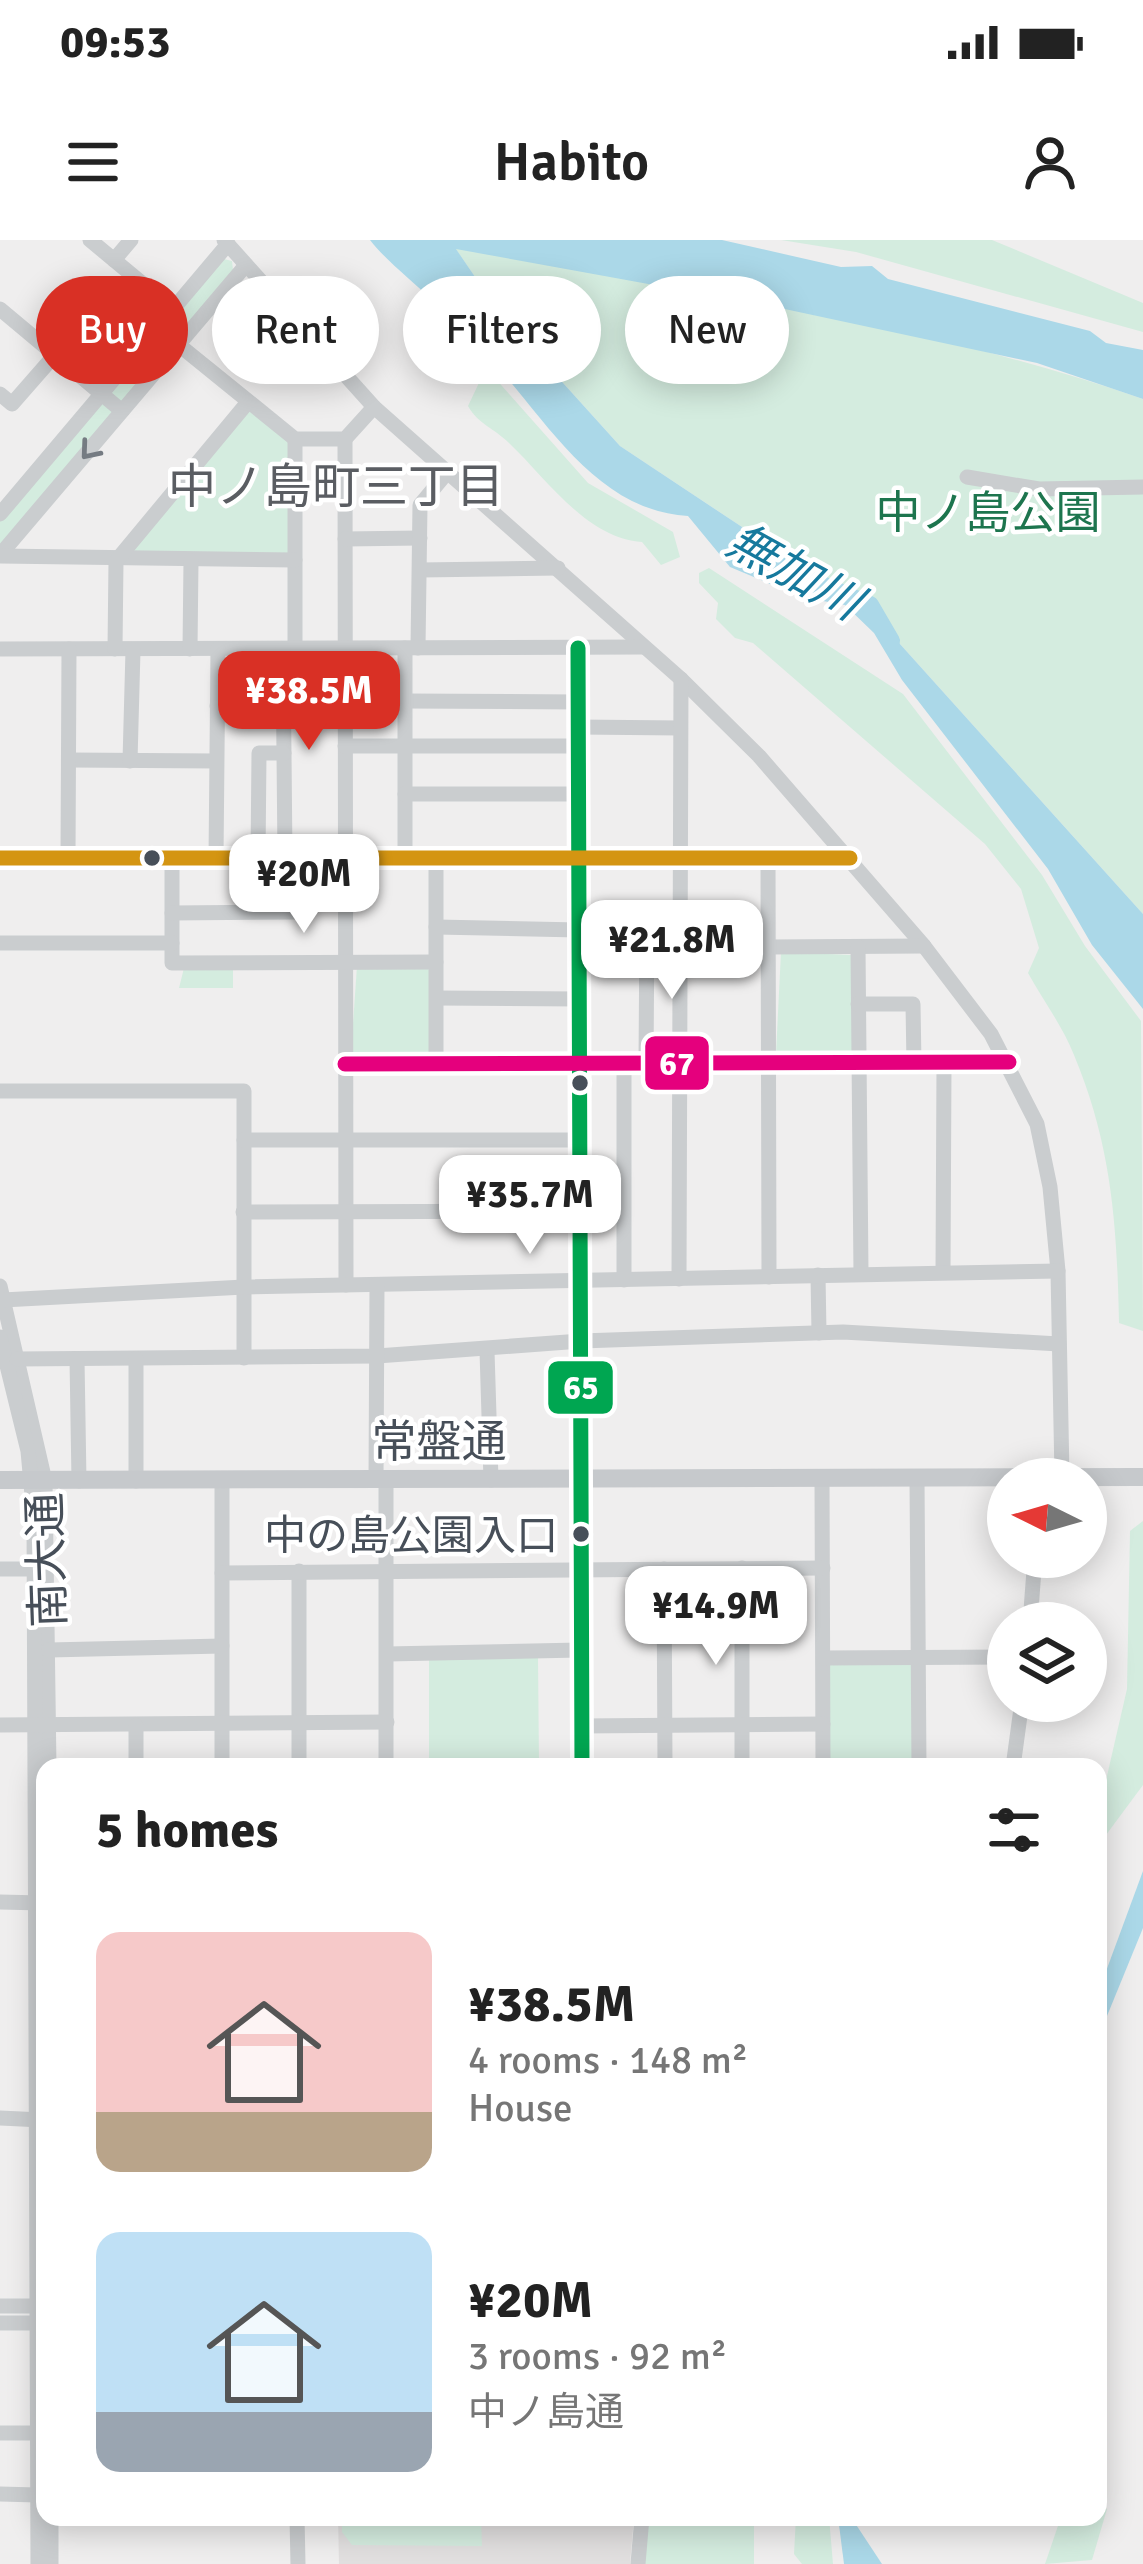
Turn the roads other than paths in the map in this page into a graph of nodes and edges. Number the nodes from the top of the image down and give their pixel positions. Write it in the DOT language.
graph roads {
  1 [pos="90,240"];
  2 [pos="131,240"];
  3 [pos="226,242"];
  4 [pos="114,260"];
  5 [pos="246,266"];
  6 [pos="133,276"];
  7 [pos="188,289"];
  8 [pos="0,310"];
  9 [pos="188,333"];
  10 [pos="36,341"];
  11 [pos="188,353"];
  12 [pos="36,377"];
  13 [pos="88,384"];
  14 [pos="108,384"];
  15 [pos="145,384"];
  16 [pos="0,394"];
  17 [pos="100,394"];
  18 [pos="248,402"];
  19 [pos="374,407"];
  20 [pos="122,411"];
  21 [pos="295,439"];
  22 [pos="345,439"];
  23 [pos="445,475"];
  24 [pos="967,477"];
  25 [pos="1143,487"];
  26 [pos="0,514"];
  27 [pos="345,538"];
  28 [pos="420,538"];
  29 [pos="0,556"];
  30 [pos="296,560"];
  31 [pos="116,561"];
  32 [pos="191,561"];
  33 [pos="558,568"];
  34 [pos="420,570"];
  35 [pos="644,647"];
  36 [pos="412,648"];
  37 [pos="578,648"];
  38 [pos="115,649"];
  39 [pos="190,649"];
  40 [pos="218,649"];
  41 [pos="345,649"];
  42 [pos="0,650"];
  43 [pos="69,650"];
  44 [pos="133,650"];
  45 [pos="289,650"];
  46 [pos="681,680"];
  47 [pos="345,700"];
  48 [pos="405,700"];
  49 [pos="578,702"];
  50 [pos="283,704"];
  51 [pos="217,706"];
  52 [pos="578,727"];
  53 [pos="680,728"];
  54 [pos="346,746"];
  55 [pos="405,746"];
  56 [pos="578,746"];
  57 [pos="284,753"];
  58 [pos="70,760"];
  59 [pos="130,760"];
  60 [pos="217,761"];
  61 [pos="405,794"];
  62 [pos="578,794"];
  63 [pos="0,858"];
  64 [pos="258,858"];
  65 [pos="293,858"];
  66 [pos="405,858"];
  67 [pos="436,858"];
  68 [pos="768,858"];
  69 [pos="850,858"];
  70 [pos="68,859"];
  71 [pos="172,859"];
  72 [pos="216,859"];
  73 [pos="346,859"];
  74 [pos="579,859"];
  75 [pos="679,860"];
  76 [pos="172,913"];
  77 [pos="680,921"];
  78 [pos="436,927"];
  79 [pos="579,930"];
  80 [pos="172,943"];
  81 [pos="0,944"];
  82 [pos="925,946"];
  83 [pos="769,947"];
  84 [pos="858,947"];
  85 [pos="344,962"];
  86 [pos="436,962"];
  87 [pos="436,998"];
  88 [pos="579,999"];
  89 [pos="858,1004"];
  90 [pos="1009,1061"];
  91 [pos="345,1064"];
  92 [pos="580,1064"];
  93 [pos="624,1064"];
  94 [pos="646,1064"];
  95 [pos="679,1064"];
  96 [pos="914,1064"];
  97 [pos="944,1064"];
  98 [pos="436,1065"];
  99 [pos="859,1065"];
  100 [pos="770,1066"];
  101 [pos="0,1091"];
  102 [pos="244,1140"];
  103 [pos="346,1140"];
  104 [pos="581,1140"];
  105 [pos="346,1210"];
  106 [pos="580,1211"];
  107 [pos="243,1212"];
  108 [pos="1058,1271"];
  109 [pos="943,1272"];
  110 [pos="861,1274"];
  111 [pos="818,1276"];
  112 [pos="769,1277"];
  113 [pos="679,1279"];
  114 [pos="624,1280"];
  115 [pos="581,1281"];
  116 [pos="346,1285"];
  117 [pos="377,1285"];
  118 [pos="244,1287"];
  119 [pos="2,1293"];
  120 [pos="819,1333"];
  121 [pos="0,1337"];
  122 [pos="581,1341"];
  123 [pos="1059,1344"];
  124 [pos="488,1351"];
  125 [pos="376,1356"];
  126 [pos="244,1358"];
  127 [pos="8,1359"];
  128 [pos="77,1359"];
  129 [pos="136,1359"];
  130 [pos="1061,1458"];
  131 [pos="1107,1477"];
  132 [pos="1143,1477"];
  133 [pos="917,1478"];
  134 [pos="987,1478"];
  135 [pos="822,1479"];
  136 [pos="0,1480"];
  137 [pos="381,1480"];
  138 [pos="490,1480"];
  139 [pos="581,1480"];
  140 [pos="38,1481"];
  141 [pos="79,1481"];
  142 [pos="136,1481"];
  143 [pos="222,1482"];
  144 [pos="742,1568"];
  145 [pos="823,1568"];
  146 [pos="0,1569"];
  147 [pos="33,1569"];
  148 [pos="386,1569"];
  149 [pos="581,1569"];
  150 [pos="664,1569"];
  151 [pos="299,1571"];
  152 [pos="222,1573"];
  153 [pos="222,1646"];
  154 [pos="49,1650"];
  155 [pos="580,1650"];
  156 [pos="387,1654"];
  157 [pos="987,1657"];
  158 [pos="824,1658"];
  159 [pos="919,1658"];
  160 [pos="387,1722"];
  161 [pos="1019,1722"];
  162 [pos="222,1724"];
  163 [pos="299,1724"];
  164 [pos="742,1724"];
  165 [pos="823,1724"];
  166 [pos="0,1725"];
  167 [pos="665,1725"];
  168 [pos="42,1726"];
  169 [pos="136,1726"];
  170 [pos="581,1726"];
  171 [pos="42,1758"];
  172 [pos="47,1758"];
  173 [pos="136,1758"];
  174 [pos="222,1758"];
  175 [pos="299,1758"];
  176 [pos="386,1758"];
  177 [pos="581,1758"];
  178 [pos="665,1758"];
  179 [pos="742,1758"];
  180 [pos="824,1758"];
  181 [pos="919,1758"];
  182 [pos="1014,1758"];
  183 [pos="0,1902"];
  184 [pos="36,1903"];
  185 [pos="0,2119"];
  186 [pos="36,2120"];
  187 [pos="0,2306"];
  188 [pos="36,2313"];
  189 [pos="36,2315"];
  190 [pos="0,2323"];
  191 [pos="0,2433"];
  192 [pos="36,2434"];
  193 [pos="0,2494"];
  194 [pos="36,2495"];
  195 [pos="37,2526"];
  196 [pos="51,2526"];
  197 [pos="297,2526"];
  198 [pos="641,2526"];
  199 [pos="38,2564"];
  200 [pos="51,2564"];
  201 [pos="298,2564"];
  202 [pos="638,2564"];
  1 -- 4 [label="street"];
  2 -- 4 [label="street"];
  3 -- 5 [label="street"];
  3 -- 7 [label="street"];
  4 -- 6 [label="street"];
  5 -- 9 [label="street"];
  5 -- 19 [label="street"];
  8 -- 10 [label="street"];
  11 -- 18 [label="street"];
  12 -- 16 [label="street"];
  13 -- 17 [label="street"];
  14 -- 17 [label="street"];
  15 -- 20 [label="street"];
  17 -- 20 [label="street"];
  17 -- 26 [label="street"];
  18 -- 21 [label="street"];
  18 -- 31 [label="street"];
  19 -- 22 [label="street"];
  19 -- 23 [label="street"];
  20 -- 29 [label="street, one-way"];
  21 -- 22 [label="street"];
  21 -- 30 [label="street"];
  22 -- 27 [label="street"];
  23 -- 28 [label="street"];
  23 -- 33 [label="street"];
  24 -- 25 [label="street"];
  27 -- 28 [label="street"];
  27 -- 41 [label="street"];
  28 -- 34 [label="street"];
  29 -- 31 [label="street"];
  30 -- 32 [label="street"];
  30 -- 45 [label="street"];
  31 -- 32 [label="street"];
  31 -- 38 [label="street"];
  32 -- 39 [label="street"];
  33 -- 34 [label="street"];
  33 -- 35 [label="street"];
  34 -- 36 [label="street"];
  35 -- 37 [label="street"];
  35 -- 46 [label="street"];
  36 -- 37 [label="street"];
  36 -- 41 [label="street"];
  36 -- 48 [label="street"];
  37 -- 49 [label="street"];
  38 -- 43 [label="street"];
  38 -- 44 [label="street"];
  39 -- 40 [label="street"];
  39 -- 44 [label="street"];
  40 -- 45 [label="street"];
  40 -- 51 [label="street"];
  41 -- 45 [label="street"];
  41 -- 47 [label="street"];
  42 -- 43 [label="street"];
  43 -- 58 [label="street"];
  44 -- 59 [label="street"];
  45 -- 50 [label="street"];
  46 -- 53 [label="street"];
  46 -- 69 [label="street"];
  47 -- 50 [label="street"];
  47 -- 54 [label="street"];
  48 -- 49 [label="street"];
  48 -- 55 [label="street"];
  49 -- 52 [label="street"];
  50 -- 51 [label="street"];
  50 -- 57 [label="street"];
  51 -- 60 [label="street"];
  52 -- 53 [label="street"];
  52 -- 56 [label="street"];
  53 -- 75 [label="street"];
  54 -- 55 [label="street"];
  54 -- 73 [label="street"];
  55 -- 56 [label="street"];
  55 -- 61 [label="street"];
  56 -- 62 [label="street"];
  57 -- 64 [label="street"];
  57 -- 65 [label="street"];
  58 -- 59 [label="street"];
  58 -- 70 [label="street"];
  59 -- 60 [label="street"];
  60 -- 72 [label="street"];
  61 -- 62 [label="street"];
  61 -- 66 [label="street"];
  62 -- 74 [label="street"];
  63 -- 70 [label="street"];
  64 -- 65 [label="street"];
  64 -- 72 [label="street"];
  65 -- 73 [label="street"];
  65 -- 76 [label="street"];
  66 -- 67 [label="street"];
  66 -- 73 [label="street"];
  67 -- 74 [label="street"];
  67 -- 78 [label="street"];
  68 -- 69 [label="street"];
  68 -- 75 [label="street"];
  68 -- 83 [label="street"];
  69 -- 82 [label="street"];
  70 -- 71 [label="street"];
  71 -- 72 [label="street"];
  71 -- 76 [label="street"];
  73 -- 85 [label="street"];
  74 -- 75 [label="street"];
  74 -- 79 [label="street"];
  75 -- 77 [label="street"];
  76 -- 80 [label="street"];
  77 -- 94 [label="street"];
  77 -- 95 [label="street"];
  78 -- 79 [label="street"];
  78 -- 86 [label="street"];
  79 -- 88 [label="street"];
  80 -- 81 [label="street"];
  80 -- 85 [label="street"];
  82 -- 84 [label="street"];
  82 -- 90 [label="street"];
  83 -- 84 [label="street"];
  83 -- 100 [label="street"];
  84 -- 89 [label="street"];
  85 -- 86 [label="street"];
  85 -- 91 [label="street"];
  86 -- 87 [label="street"];
  87 -- 88 [label="street"];
  87 -- 98 [label="street"];
  88 -- 92 [label="street"];
  89 -- 96 [label="street"];
  89 -- 99 [label="street"];
  90 -- 97 [label="street"];
  90 -- 108 [label="street"];
  91 -- 98 [label="street"];
  91 -- 103 [label="street"];
  92 -- 93 [label="street"];
  92 -- 98 [label="street"];
  92 -- 104 [label="street"];
  93 -- 94 [label="street"];
  93 -- 114 [label="street"];
  94 -- 95 [label="street"];
  95 -- 100 [label="street"];
  95 -- 113 [label="street"];
  96 -- 97 [label="street"];
  96 -- 99 [label="street"];
  97 -- 109 [label="street"];
  99 -- 100 [label="street"];
  99 -- 110 [label="street"];
  100 -- 112 [label="street"];
  101 -- 102 [label="street"];
  102 -- 103 [label="street"];
  102 -- 107 [label="street"];
  103 -- 104 [label="street"];
  103 -- 105 [label="street"];
  104 -- 106 [label="street"];
  105 -- 106 [label="street"];
  105 -- 107 [label="street"];
  105 -- 116 [label="street"];
  106 -- 115 [label="street"];
  107 -- 118 [label="street"];
  108 -- 109 [label="street"];
  108 -- 123 [label="street"];
  109 -- 110 [label="street"];
  110 -- 111 [label="street"];
  111 -- 112 [label="street"];
  111 -- 120 [label="street"];
  112 -- 113 [label="street"];
  113 -- 114 [label="street"];
  114 -- 115 [label="street"];
  115 -- 117 [label="street"];
  115 -- 122 [label="street"];
  116 -- 117 [label="street"];
  116 -- 118 [label="street"];
  117 -- 125 [label="street"];
  118 -- 119 [label="street"];
  118 -- 126 [label="street"];
  119 -- 127 [label="street, 南大通"];
  120 -- 122 [label="street"];
  120 -- 123 [label="street"];
  121 -- 127 [label="street, 南大通"];
  122 -- 124 [label="street"];
  122 -- 139 [label="street"];
  123 -- 130 [label="street"];
  124 -- 125 [label="street"];
  124 -- 138 [label="street"];
  125 -- 126 [label="street"];
  125 -- 137 [label="street"];
  126 -- 129 [label="street"];
  127 -- 128 [label="street"];
  127 -- 140 [label="street, 南大通"];
  128 -- 129 [label="street"];
  128 -- 141 [label="street"];
  129 -- 142 [label="street"];
  131 -- 132 [label="main road, 常盤通"];
  133 -- 134 [label="main road, 常盤通"];
  133 -- 135 [label="main road, 常盤通"];
  133 -- 159 [label="street"];
  135 -- 139 [label="main road, 常盤通"];
  135 -- 145 [label="street"];
  136 -- 140 [label="main road, 常盤通"];
  137 -- 138 [label="main road, 常盤通"];
  137 -- 143 [label="main road, 常盤通"];
  137 -- 148 [label="street"];
  138 -- 139 [label="main road, 常盤通"];
  139 -- 149 [label="street"];
  140 -- 141 [label="main road, 常盤通"];
  140 -- 147 [label="street, 南大通"];
  140 -- 154 [label="street, 南大通"];
  141 -- 142 [label="main road, 常盤通"];
  142 -- 143 [label="main road, 常盤通"];
  143 -- 152 [label="street"];
  144 -- 145 [label="street"];
  144 -- 150 [label="street"];
  144 -- 164 [label="street"];
  145 -- 158 [label="street"];
  146 -- 147 [label="street"];
  147 -- 168 [label="street, 南大通"];
  148 -- 149 [label="street"];
  148 -- 151 [label="street"];
  148 -- 156 [label="street"];
  149 -- 150 [label="street"];
  149 -- 155 [label="street"];
  150 -- 167 [label="street"];
  151 -- 152 [label="street"];
  151 -- 163 [label="street"];
  152 -- 153 [label="street"];
  153 -- 154 [label="street"];
  153 -- 162 [label="street"];
  154 -- 168 [label="street, 南大通"];
  155 -- 156 [label="street"];
  155 -- 170 [label="street"];
  156 -- 160 [label="street"];
  157 -- 159 [label="street"];
  158 -- 159 [label="street"];
  158 -- 165 [label="street"];
  159 -- 181 [label="street"];
  160 -- 163 [label="street"];
  160 -- 176 [label="street"];
  161 -- 182 [label="street"];
  162 -- 163 [label="street"];
  162 -- 169 [label="street"];
  162 -- 174 [label="street"];
  163 -- 175 [label="street"];
  164 -- 165 [label="street"];
  164 -- 167 [label="street"];
  164 -- 179 [label="street"];
  165 -- 180 [label="street"];
  166 -- 168 [label="street"];
  167 -- 170 [label="street"];
  167 -- 178 [label="street"];
  168 -- 169 [label="street"];
  168 -- 171 [label="street, 南大通"];
  168 -- 172 [label="street, 南大通"];
  169 -- 173 [label="street"];
  170 -- 177 [label="street"];
  183 -- 184 [label="street"];
  185 -- 186 [label="street"];
  187 -- 188 [label="street"];
  189 -- 190 [label="street"];
  191 -- 192 [label="street"];
  193 -- 194 [label="street"];
  195 -- 199 [label="street, 南大通"];
  196 -- 200 [label="street"];
  197 -- 201 [label="street"];
  198 -- 202 [label="street"];
}
